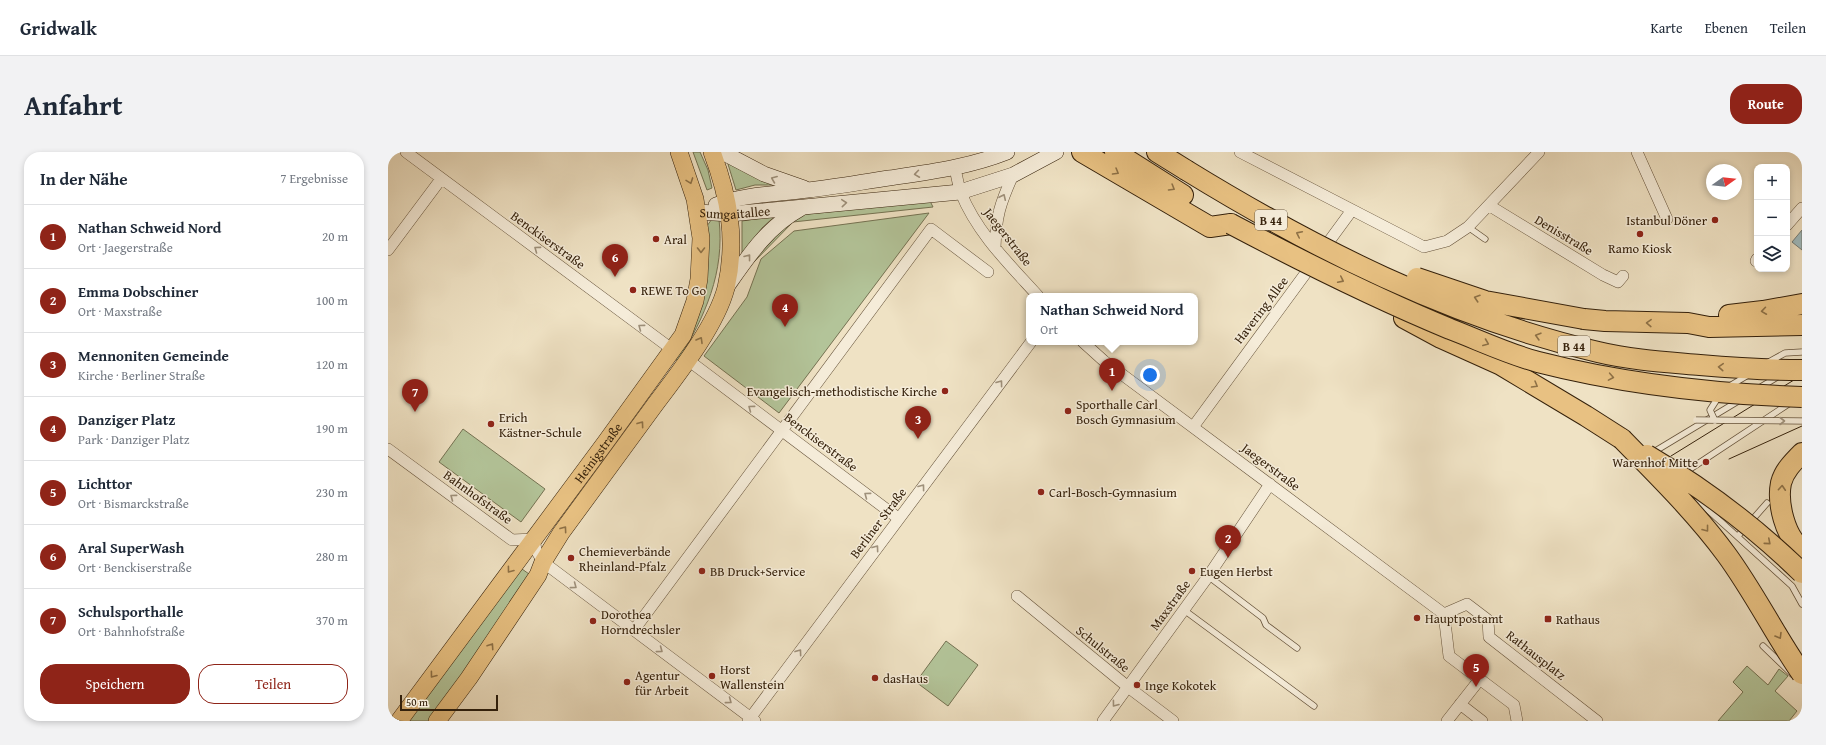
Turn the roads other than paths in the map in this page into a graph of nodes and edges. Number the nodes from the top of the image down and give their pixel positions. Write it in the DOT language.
graph roads {
  1 [pos="406,152"];
  2 [pos="678,152"];
  3 [pos="712,152"];
  4 [pos="722,152"];
  5 [pos="1007,152"];
  6 [pos="1056,152"];
  7 [pos="1082,152"];
  8 [pos="1116,152"];
  9 [pos="1157,152"];
  10 [pos="1168,152"];
  11 [pos="1240,152"];
  12 [pos="1539,152"];
  13 [pos="1637,152"];
  14 [pos="955,169"];
  15 [pos="1186,170"];
  16 [pos="1013,175"];
  17 [pos="441,179"];
  18 [pos="811,190"];
  19 [pos="960,192"];
  20 [pos="805,206"];
  21 [pos="1490,206"];
  22 [pos="729,207"];
  23 [pos="1802,208"];
  24 [pos="1352,210"];
  25 [pos="698,212"];
  26 [pos="1667,219"];
  27 [pos="1790,222"];
  28 [pos="1231,224"];
  29 [pos="1468,227"];
  30 [pos="1485,239"];
  31 [pos="995,248"];
  32 [pos="388,250"];
  33 [pos="1359,264"];
  34 [pos="988,272"];
  35 [pos="1622,276"];
  36 [pos="725,289"];
  37 [pos="1035,293"];
  38 [pos="1385,301"];
  39 [pos="1802,304"];
  40 [pos="1688,323"];
  41 [pos="1802,325"];
  42 [pos="1029,345"];
  43 [pos="1086,345"];
  44 [pos="673,350"];
  45 [pos="1802,352"];
  46 [pos="688,360"];
  47 [pos="1802,363"];
  48 [pos="1802,370"];
  49 [pos="1802,396"];
  50 [pos="1696,420"];
  51 [pos="1802,420"];
  52 [pos="1715,421"];
  53 [pos="1192,427"];
  54 [pos="782,431"];
  55 [pos="1622,439"];
  56 [pos="388,448"];
  57 [pos="1802,453"];
  58 [pos="1676,478"];
  59 [pos="1270,484"];
  60 [pos="1681,484"];
  61 [pos="1686,489"];
  62 [pos="1767,502"];
  63 [pos="898,518"];
  64 [pos="1738,536"];
  65 [pos="534,539"];
  66 [pos="1802,549"];
  67 [pos="543,562"];
  68 [pos="1802,573"];
  69 [pos="1208,576"];
  70 [pos="1016,596"];
  71 [pos="1802,604"];
  72 [pos="1184,610"];
  73 [pos="1444,614"];
  74 [pos="634,630"];
  75 [pos="1763,646"];
  76 [pos="1297,648"];
  77 [pos="1799,676"];
  78 [pos="1480,679"];
  79 [pos="1128,687"];
  80 [pos="1460,704"];
  81 [pos="1314,706"];
  82 [pos="752,720"];
  83 [pos="398,721"];
  84 [pos="437,721"];
  85 [pos="1103,721"];
  86 [pos="1173,721"];
  87 [pos="1447,721"];
  88 [pos="1482,721"];
  89 [pos="1517,721"];
  90 [pos="1597,721"];
  1 -- 17 [label="street, Benckiserstraße"];
  2 -- 25 [label="main road, Heinigstraße, one-way"];
  3 -- 22 [label="main road, Heinigstraße"];
  18 -- 4 [label="street, one-way"];
  5 -- 14 [label="street, Sumgaitallee"];
  6 -- 16 [label="street, Sumgaitallee"];
  7 -- 28 [label="highway, one-way"];
  8 -- 28 [label="highway, B 44, one-way"];
  9 -- 15 [label="highway, B 44"];
  10 -- 15 [label="highway"];
  11 -- 24 [label="street"];
  12 -- 21 [label="street"];
  13 -- 26 [label="street"];
  14 -- 18 [label="street, Sumgaitallee, one-way"];
  14 -- 19 [label="street, Jaegerstraße"];
  33 -- 15 [label="highway, B 44, one-way, bridge"];
  16 -- 19 [label="street, Sumgaitallee"];
  31 -- 16 [label="street, one-way"];
  17 -- 32 [label="street"];
  44 -- 17 [label="street, Benckiserstraße, one-way"];
  18 -- 22 [label="street, Sumgaitallee"];
  20 -- 19 [label="street, Sumgaitallee, one-way"];
  19 -- 31 [label="street, Jaegerstraße"];
  20 -- 22 [label="street, Sumgaitallee"];
  36 -- 20 [label="street, one-way"];
  21 -- 29 [label="street"];
  21 -- 35 [label="street, Denisstraße"];
  22 -- 25 [label="street, Sumgaitallee"];
  22 -- 36 [label="main road, Heinigstraße"];
  23 -- 27 [label="street"];
  24 -- 29 [label="street"];
  24 -- 53 [label="street, Havering Allee"];
  25 -- 44 [label="main road, Heinigstraße, one-way"];
  28 -- 38 [label="highway, B 44, one-way, bridge"];
  29 -- 30 [label="lane"];
  31 -- 37 [label="street, Jaegerstraße"];
  40 -- 33 [label="highway, one-way, bridge"];
  48 -- 33 [label="highway, B 44, one-way, bridge"];
  34 -- 54 [label="street"];
  46 -- 36 [label="main road, Heinigstraße, one-way"];
  38 -- 49 [label="highway, B 44, one-way, bridge"];
  38 -- 55 [label="highway, B 44, one-way, bridge"];
  39 -- 40 [label="highway, one-way"];
  40 -- 41 [label="highway"];
  63 -- 42 [label="street, Berliner Straße, one-way"];
  43 -- 53 [label="street, Jaegerstraße"];
  44 -- 65 [label="main road, Heinigstraße"];
  45 -- 52 [label="lane, bridge"];
  54 -- 46 [label="street, Benckiserstraße, one-way"];
  67 -- 46 [label="main road, Heinigstraße, one-way"];
  47 -- 58 [label="lane"];
  49 -- 58 [label="lane"];
  50 -- 52 [label="lane, bridge"];
  52 -- 51 [label="lane, one-way, bridge"];
  53 -- 59 [label="street, Jaegerstraße"];
  63 -- 54 [label="street, Benckiserstraße, one-way"];
  54 -- 74 [label="street"];
  55 -- 68 [label="highway, one-way, bridge"];
  55 -- 77 [label="highway, one-way, bridge"];
  65 -- 56 [label="street, Bahnhofstraße, one-way"];
  66 -- 57 [label="highway, one-way"];
  58 -- 60 [label="lane"];
  59 -- 69 [label="street, Maxstraße"];
  59 -- 73 [label="street, Jaegerstraße"];
  61 -- 64 [label="lane"];
  62 -- 64 [label="lane"];
  82 -- 63 [label="street, Berliner Straße, one-way"];
  64 -- 71 [label="lane"];
  65 -- 67 [label="street"];
  65 -- 83 [label="main road, Heinigstraße, one-way"];
  67 -- 74 [label="street, one-way"];
  84 -- 67 [label="main road, Heinigstraße, one-way"];
  69 -- 72 [label="street, Maxstraße"];
  69 -- 76 [label="lane"];
  70 -- 79 [label="street, Schulstraße"];
  72 -- 79 [label="street, Maxstraße"];
  72 -- 81 [label="lane"];
  73 -- 78 [label="street"];
  73 -- 90 [label="street, Rathausplatz"];
  74 -- 82 [label="street, one-way"];
  75 -- 77 [label="lane"];
  78 -- 80 [label="street"];
  78 -- 89 [label="street"];
  79 -- 85 [label="street, Maxstraße, one-way"];
  79 -- 86 [label="street, Schulstraße"];
  80 -- 87 [label="street"];
  80 -- 88 [label="street"];
}
